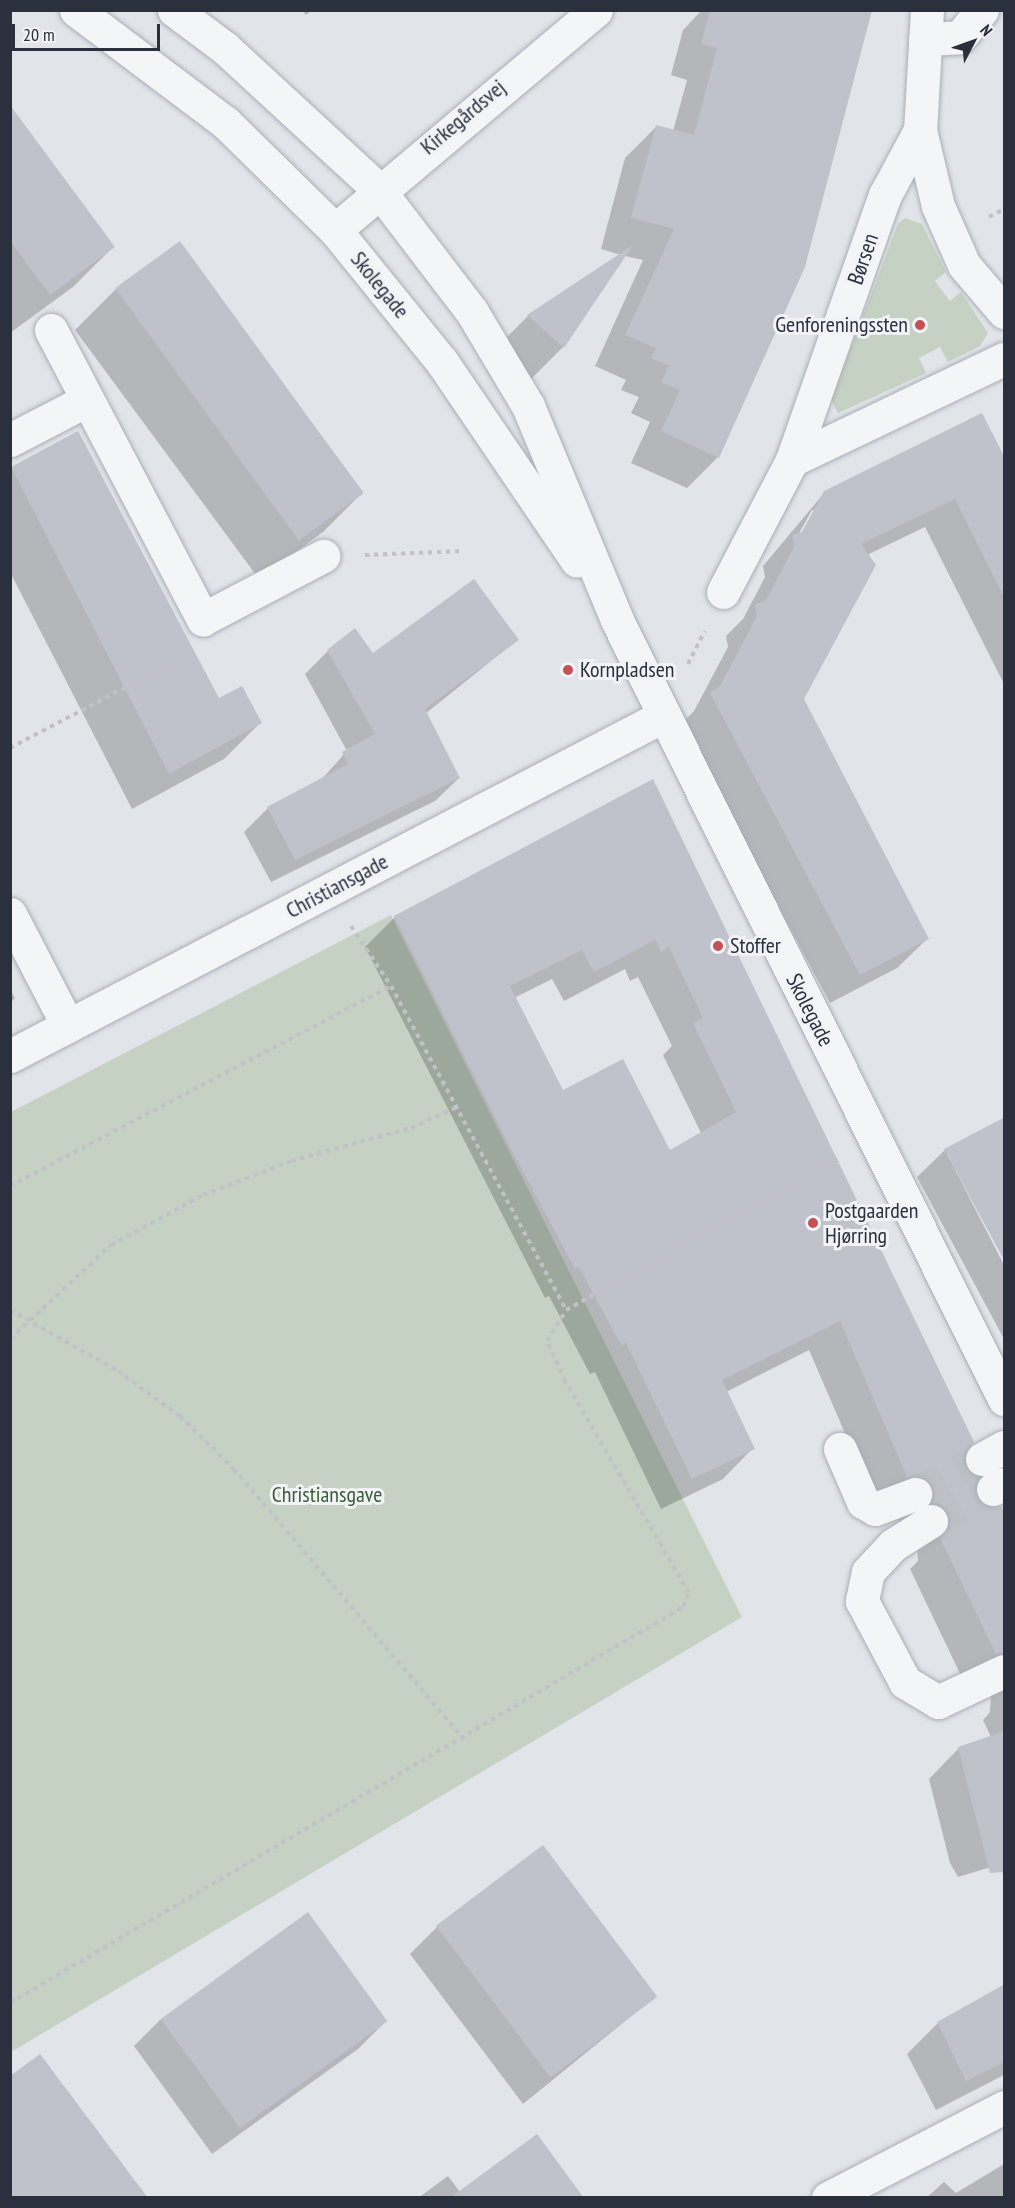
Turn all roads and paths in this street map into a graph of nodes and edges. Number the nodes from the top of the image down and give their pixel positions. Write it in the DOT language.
graph roads {
  1 [pos="76,10"];
  2 [pos="174,10"];
  3 [pos="982,10"];
  4 [pos="582,14"];
  5 [pos="926,25"];
  6 [pos="920,130"];
  7 [pos="378,189"];
  8 [pos="336,230"];
  9 [pos="1005,312"];
  10 [pos="51,330"];
  11 [pos="1005,359"];
  12 [pos="87,400"];
  13 [pos="10,440"];
  14 [pos="792,460"];
  15 [pos="463,551"];
  16 [pos="322,556"];
  17 [pos="723,592"];
  18 [pos="203,619"];
  19 [pos="616,620"];
  20 [pos="663,716"];
  21 [pos="10,748"];
  22 [pos="327,891"];
  23 [pos="10,914"];
  24 [pos="391,986"];
  25 [pos="68,1026"];
  26 [pos="10,1056"];
  27 [pos="457,1107"];
  28 [pos="875,1139"];
  29 [pos="10,1186"];
  30 [pos="10,1310"];
  31 [pos="566,1310"];
  32 [pos="29,1321"];
  33 [pos="10,1339"];
  34 [pos="1005,1399"];
  35 [pos="840,1449"];
  36 [pos="1004,1671"];
  37 [pos="464,1739"];
  38 [pos="10,1990"];
  39 [pos="12,2003"];
  40 [pos="1005,2107"];
  41 [pos="871,2189"];
  42 [pos="828,2198"];
  1 -- 8 [label="street, Skolegade"];
  2 -- 7 [label="street, Skolegade"];
  3 -- 5 [label="street"];
  4 -- 7 [label="street, Kirkegårdsvej"];
  5 -- 6 [label="street, Børsen"];
  6 -- 9 [label="street, Børsen"];
  6 -- 14 [label="street, Børsen"];
  7 -- 8 [label="street, Kirkegårdsvej"];
  7 -- 19 [label="street, Skolegade"];
  8 -- 19 [label="street, Skolegade"];
  10 -- 12 [label="street"];
  11 -- 14 [label="street"];
  12 -- 13 [label="street"];
  12 -- 18 [label="street"];
  14 -- 17 [label="street, Børsen"];
  15 -- 16 [label="path"];
  16 -- 18 [label="street"];
  17 -- 20 [label="path"];
  18 -- 21 [label="path"];
  19 -- 20 [label="street, Skolegade"];
  20 -- 22 [label="street, Christiansgade"];
  20 -- 28 [label="street, Skolegade"];
  22 -- 24 [label="path"];
  22 -- 25 [label="street, Christiansgade"];
  23 -- 25 [label="street"];
  24 -- 27 [label="path"];
  24 -- 29 [label="path"];
  25 -- 26 [label="street, Christiansgade"];
  27 -- 31 [label="path"];
  27 -- 32 [label="path"];
  28 -- 31 [label="path"];
  28 -- 34 [label="street, Skolegade"];
  30 -- 32 [label="path"];
  31 -- 37 [label="path"];
  32 -- 33 [label="path"];
  32 -- 37 [label="path"];
  35 -- 36 [label="street"];
  37 -- 39 [label="path"];
  38 -- 39 [label="path"];
  40 -- 41 [label="street"];
  41 -- 42 [label="street"];
}
